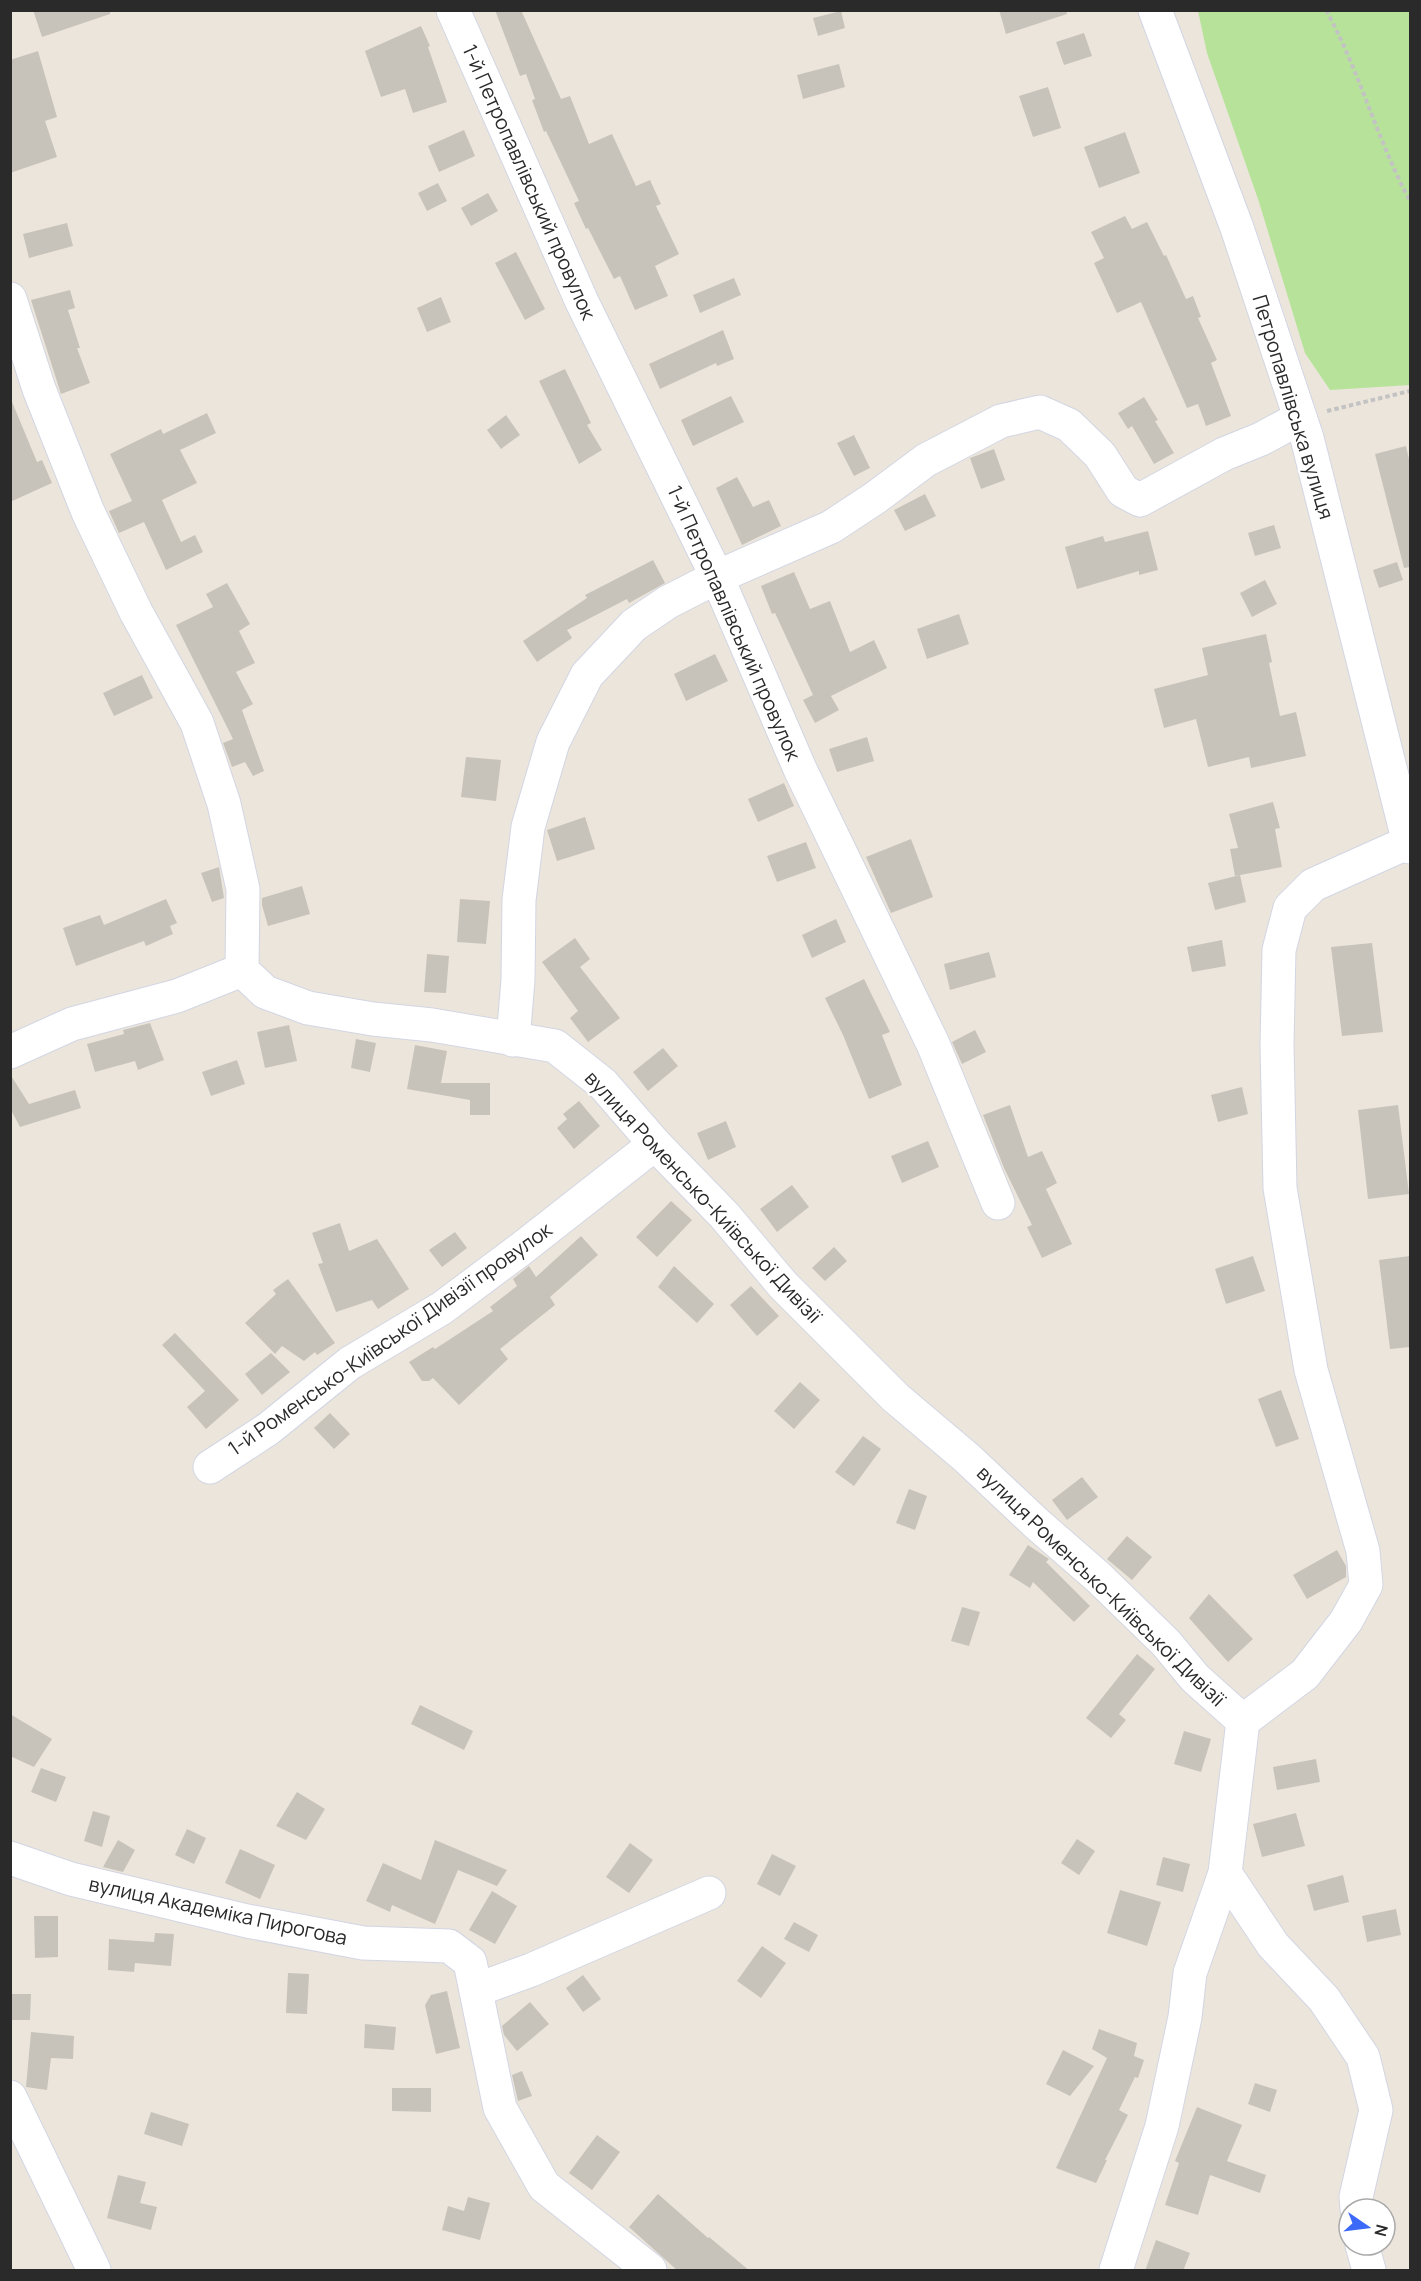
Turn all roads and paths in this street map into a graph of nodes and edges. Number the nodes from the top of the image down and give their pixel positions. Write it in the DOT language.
graph roads {
  1 [pos="453,10"];
  2 [pos="1155,10"];
  3 [pos="1326,10"];
  4 [pos="1410,201"];
  5 [pos="10,299"];
  6 [pos="1410,391"];
  7 [pos="1300,418"];
  8 [pos="717,577"];
  9 [pos="1410,845"];
  10 [pos="242,970"];
  11 [pos="513,1040"];
  12 [pos="10,1052"];
  13 [pos="656,1144"];
  14 [pos="998,1203"];
  15 [pos="210,1467"];
  16 [pos="1243,1721"];
  17 [pos="14,1855"];
  18 [pos="1225,1873"];
  19 [pos="709,1893"];
  20 [pos="476,1990"];
  21 [pos="10,2097"];
  22 [pos="1356,2197"];
  23 [pos="94,2271"];
  24 [pos="650,2271"];
  25 [pos="1116,2271"];
  1 -- 8 [label="street, 1-й Петропавлівський провулок"];
  2 -- 7 [label="street, Петропавлівська вулиця"];
  3 -- 4 [label="path"];
  5 -- 10 [label="street"];
  6 -- 7 [label="path"];
  7 -- 8 [label="street"];
  7 -- 9 [label="street, Петропавлівська вулиця"];
  8 -- 11 [label="street"];
  8 -- 14 [label="street, 1-й Петропавлівський провулок"];
  9 -- 16 [label="street"];
  10 -- 11 [label="street, вулиця Роменсько-Київської Дивізії"];
  10 -- 12 [label="street"];
  11 -- 13 [label="street, вулиця Роменсько-Київської Дивізії"];
  13 -- 15 [label="street, 1-й Роменсько-Київської Дивізії провулок"];
  13 -- 16 [label="street, вулиця Роменсько-Київської Дивізії"];
  16 -- 18 [label="street"];
  17 -- 20 [label="street, вулиця Академіка Пирогова"];
  18 -- 22 [label="street"];
  18 -- 25 [label="street"];
  19 -- 20 [label="street"];
  20 -- 24 [label="street, вулиця Академіка Пирогова"];
  21 -- 23 [label="street"];
}
